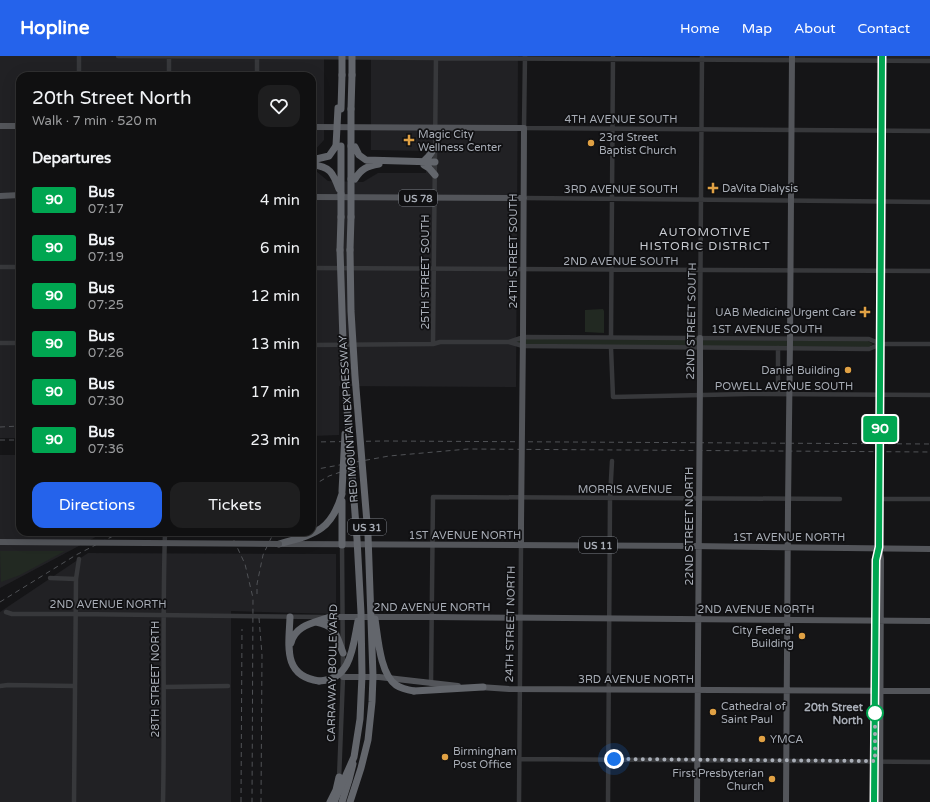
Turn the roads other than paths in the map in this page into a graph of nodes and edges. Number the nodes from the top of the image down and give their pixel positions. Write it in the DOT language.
graph roads {
  1 [pos="79,56"];
  2 [pos="118,56"];
  3 [pos="169,56"];
  4 [pos="258,56"];
  5 [pos="342,56"];
  6 [pos="352,56"];
  7 [pos="436,57"];
  8 [pos="525,57"];
  9 [pos="613,58"];
  10 [pos="702,58"];
  11 [pos="792,58"];
  12 [pos="882,58"];
  13 [pos="930,61"];
  14 [pos="79,72"];
  15 [pos="169,72"];
  16 [pos="257,72"];
  17 [pos="0,126"];
  18 [pos="16,126"];
  19 [pos="316,127"];
  20 [pos="435,128"];
  21 [pos="524,128"];
  22 [pos="614,129"];
  23 [pos="702,129"];
  24 [pos="791,130"];
  25 [pos="882,131"];
  26 [pos="930,131"];
  27 [pos="339,146"];
  28 [pos="353,146"];
  29 [pos="435,147"];
  30 [pos="316,159"];
  31 [pos="424,163"];
  32 [pos="435,164"];
  33 [pos="316,166"];
  34 [pos="435,175"];
  35 [pos="338,179"];
  36 [pos="353,179"];
  37 [pos="16,195"];
  38 [pos="0,196"];
  39 [pos="316,197"];
  40 [pos="434,198"];
  41 [pos="524,198"];
  42 [pos="613,199"];
  43 [pos="702,200"];
  44 [pos="791,201"];
  45 [pos="882,202"];
  46 [pos="930,202"];
  47 [pos="0,267"];
  48 [pos="16,267"];
  49 [pos="316,268"];
  50 [pos="434,268"];
  51 [pos="523,269"];
  52 [pos="612,270"];
  53 [pos="701,270"];
  54 [pos="791,271"];
  55 [pos="930,271"];
  56 [pos="881,272"];
  57 [pos="611,337"];
  58 [pos="700,338"];
  59 [pos="714,338"];
  60 [pos="790,340"];
  61 [pos="509,342"];
  62 [pos="0,343"];
  63 [pos="16,343"];
  64 [pos="433,344"];
  65 [pos="881,344"];
  66 [pos="930,344"];
  67 [pos="316,345"];
  68 [pos="611,348"];
  69 [pos="700,348"];
  70 [pos="713,348"];
  71 [pos="778,348"];
  72 [pos="778,394"];
  73 [pos="880,395"];
  74 [pos="930,395"];
  75 [pos="347,404"];
  76 [pos="880,438"];
  77 [pos="700,442"];
  78 [pos="522,446"];
  79 [pos="612,461"];
  80 [pos="880,470"];
  81 [pos="342,492"];
  82 [pos="610,498"];
  83 [pos="840,499"];
  84 [pos="879,499"];
  85 [pos="930,499"];
  86 [pos="316,532"];
  87 [pos="165,536"];
  88 [pos="308,536"];
  89 [pos="0,542"];
  90 [pos="295,542"];
  91 [pos="279,544"];
  92 [pos="342,545"];
  93 [pos="432,545"];
  94 [pos="521,545"];
  95 [pos="610,545"];
  96 [pos="699,546"];
  97 [pos="788,547"];
  98 [pos="879,547"];
  99 [pos="930,549"];
  100 [pos="79,559"];
  101 [pos="50,578"];
  102 [pos="76,579"];
  103 [pos="370,594"];
  104 [pos="361,605"];
  105 [pos="6,612"];
  106 [pos="76,614"];
  107 [pos="163,615"];
  108 [pos="290,617"];
  109 [pos="330,617"];
  110 [pos="432,617"];
  111 [pos="342,618"];
  112 [pos="521,618"];
  113 [pos="609,618"];
  114 [pos="698,619"];
  115 [pos="787,619"];
  116 [pos="878,620"];
  117 [pos="930,621"];
  118 [pos="316,622"];
  119 [pos="289,648"];
  120 [pos="343,653"];
  121 [pos="343,677"];
  122 [pos="431,684"];
  123 [pos="0,686"];
  124 [pos="75,686"];
  125 [pos="228,686"];
  126 [pos="164,687"];
  127 [pos="483,687"];
  128 [pos="520,688"];
  129 [pos="608,689"];
  130 [pos="698,690"];
  131 [pos="787,690"];
  132 [pos="878,691"];
  133 [pos="930,691"];
  134 [pos="519,759"];
  135 [pos="608,759"];
  136 [pos="698,760"];
  137 [pos="786,760"];
  138 [pos="877,761"];
  139 [pos="930,762"];
  140 [pos="339,777"];
  141 [pos="339,801"];
  142 [pos="74,802"];
  143 [pos="163,802"];
  144 [pos="330,802"];
  145 [pos="350,802"];
  146 [pos="519,802"];
  147 [pos="608,802"];
  148 [pos="697,802"];
  149 [pos="786,802"];
  150 [pos="874,802"];
  151 [pos="880,802"];
  1 -- 14 [label="street"];
  2 -- 3 [label="street"];
  3 -- 4 [label="street"];
  3 -- 15 [label="street"];
  4 -- 7 [label="street"];
  4 -- 16 [label="street"];
  5 -- 27 [label="highway, bridge"];
  6 -- 28 [label="highway, bridge"];
  7 -- 8 [label="street"];
  7 -- 20 [label="street, 25TH STREET SOUTH"];
  8 -- 9 [label="street"];
  8 -- 21 [label="street, 24TH STREET SOUTH"];
  9 -- 10 [label="street"];
  9 -- 22 [label="street"];
  10 -- 11 [label="street"];
  10 -- 23 [label="street, 22ND STREET SOUTH"];
  11 -- 12 [label="street"];
  11 -- 24 [label="main road"];
  12 -- 13 [label="street"];
  12 -- 25 [label="main road"];
  17 -- 18 [label="main road"];
  19 -- 20 [label="main road, 4TH AVENUE SOUTH"];
  20 -- 21 [label="main road, 4TH AVENUE SOUTH"];
  20 -- 29 [label="street, 25TH STREET SOUTH"];
  21 -- 22 [label="street, 4TH AVENUE SOUTH"];
  21 -- 41 [label="main road, 24TH STREET SOUTH"];
  22 -- 23 [label="street, 4TH AVENUE SOUTH"];
  22 -- 42 [label="street"];
  23 -- 24 [label="street, 4TH AVENUE SOUTH"];
  23 -- 43 [label="street, 22ND STREET SOUTH"];
  24 -- 25 [label="street, 4TH AVENUE SOUTH"];
  24 -- 44 [label="main road"];
  25 -- 26 [label="street, 4TH AVENUE SOUTH"];
  25 -- 45 [label="main road"];
  27 -- 30 [label="highway"];
  27 -- 35 [label="highway"];
  28 -- 31 [label="highway"];
  28 -- 36 [label="highway"];
  29 -- 31 [label="highway"];
  29 -- 32 [label="street, 25TH STREET SOUTH"];
  31 -- 32 [label="highway"];
  31 -- 34 [label="highway"];
  31 -- 36 [label="highway"];
  32 -- 34 [label="street, 25TH STREET SOUTH"];
  33 -- 35 [label="highway"];
  34 -- 40 [label="street, 25TH STREET SOUTH"];
  35 -- 75 [label="highway, RED MOUNTAIN EXPRESSWAY / US 31, bridge"];
  36 -- 103 [label="highway, RED MOUNTAIN EXPRESSWAY / US 31, bridge"];
  37 -- 38 [label="main road"];
  39 -- 40 [label="main road, 3RD AVENUE SOUTH / US 78"];
  40 -- 41 [label="main road, 3RD AVENUE SOUTH / US 78"];
  40 -- 50 [label="street, 25TH STREET SOUTH"];
  41 -- 42 [label="street, 3RD AVENUE SOUTH"];
  41 -- 51 [label="main road, 24TH STREET SOUTH"];
  42 -- 43 [label="street, 3RD AVENUE SOUTH"];
  42 -- 52 [label="street"];
  43 -- 44 [label="street, 3RD AVENUE SOUTH"];
  43 -- 53 [label="street, 22ND STREET SOUTH"];
  44 -- 45 [label="street, 3RD AVENUE SOUTH"];
  44 -- 54 [label="main road"];
  45 -- 46 [label="street, 3RD AVENUE SOUTH"];
  45 -- 56 [label="main road"];
  47 -- 48 [label="street"];
  49 -- 50 [label="street, 2ND AVENUE SOUTH"];
  50 -- 51 [label="street, 2ND AVENUE SOUTH"];
  50 -- 64 [label="street, 25TH STREET SOUTH"];
  51 -- 52 [label="street, 2ND AVENUE SOUTH"];
  51 -- 78 [label="main road, 24TH STREET SOUTH, bridge"];
  52 -- 53 [label="street, 2ND AVENUE SOUTH"];
  52 -- 57 [label="street"];
  53 -- 54 [label="street, 2ND AVENUE SOUTH"];
  53 -- 58 [label="street, 22ND STREET SOUTH"];
  54 -- 56 [label="street, 2ND AVENUE SOUTH"];
  54 -- 60 [label="main road"];
  55 -- 56 [label="street, 2ND AVENUE SOUTH"];
  56 -- 65 [label="main road"];
  57 -- 58 [label="street, 1ST AVENUE SOUTH"];
  57 -- 61 [label="street, 1ST AVENUE SOUTH"];
  58 -- 59 [label="street, 1ST AVENUE SOUTH"];
  58 -- 69 [label="main road, 22ND STREET SOUTH"];
  59 -- 60 [label="street, 1ST AVENUE SOUTH"];
  59 -- 70 [label="street"];
  60 -- 65 [label="street, 1ST AVENUE SOUTH"];
  60 -- 97 [label="main road, bridge"];
  61 -- 64 [label="street, 1ST AVENUE SOUTH"];
  61 -- 68 [label="street, 1ST AVENUE SOUTH"];
  62 -- 63 [label="street"];
  64 -- 67 [label="street, 1ST AVENUE SOUTH"];
  65 -- 66 [label="street, 1ST AVENUE SOUTH"];
  65 -- 71 [label="street, 1ST AVENUE SOUTH"];
  65 -- 73 [label="main road"];
  68 -- 69 [label="street, 1ST AVENUE SOUTH"];
  68 -- 72 [label="street, POWELL AVENUE SOUTH"];
  69 -- 70 [label="street, 1ST AVENUE SOUTH"];
  69 -- 77 [label="main road, 22ND STREET SOUTH, bridge"];
  70 -- 71 [label="street, 1ST AVENUE SOUTH"];
  71 -- 72 [label="street"];
  72 -- 73 [label="street, POWELL AVENUE SOUTH"];
  73 -- 74 [label="street, POWELL AVENUE SOUTH"];
  73 -- 76 [label="main road"];
  75 -- 81 [label="highway, bridge"];
  75 -- 104 [label="highway, RED MOUNTAIN EXPRESSWAY / US 31, bridge"];
  77 -- 96 [label="main road, 22ND STREET NORTH, bridge"];
  78 -- 94 [label="main road, 24TH STREET NORTH, bridge"];
  79 -- 82 [label="street"];
  80 -- 84 [label="main road"];
  81 -- 86 [label="highway"];
  81 -- 92 [label="highway"];
  82 -- 83 [label="street, MORRIS AVENUE"];
  82 -- 93 [label="street, MORRIS AVENUE"];
  82 -- 95 [label="street"];
  84 -- 85 [label="street"];
  84 -- 98 [label="main road"];
  87 -- 107 [label="street, 28TH STREET NORTH"];
  88 -- 90 [label="highway"];
  89 -- 91 [label="main road, bridge"];
  90 -- 91 [label="highway"];
  90 -- 92 [label="main road, 1ST AVENUE NORTH / US 11"];
  92 -- 93 [label="main road, 1ST AVENUE NORTH / US 11"];
  92 -- 111 [label="street, CARRAWAY BOULEVARD"];
  93 -- 94 [label="main road, 1ST AVENUE NORTH / US 11"];
  93 -- 110 [label="street"];
  94 -- 95 [label="main road, 1ST AVENUE NORTH / US 11"];
  94 -- 112 [label="street, 24TH STREET NORTH"];
  95 -- 96 [label="main road, 1ST AVENUE NORTH / US 11"];
  95 -- 113 [label="street"];
  96 -- 97 [label="main road, 1ST AVENUE NORTH / US 11"];
  96 -- 114 [label="main road, 22ND STREET NORTH"];
  97 -- 98 [label="main road, 1ST AVENUE NORTH / US 11"];
  97 -- 115 [label="main road"];
  98 -- 99 [label="main road, 1ST AVENUE NORTH / US 11"];
  98 -- 116 [label="main road"];
  100 -- 102 [label="street"];
  101 -- 102 [label="street"];
  102 -- 106 [label="street"];
  103 -- 127 [label="highway, bridge"];
  103 -- 145 [label="highway, RED MOUNTAIN EXPRESSWAY / US 31, bridge"];
  104 -- 119 [label="highway, bridge"];
  104 -- 141 [label="highway, RED MOUNTAIN EXPRESSWAY / US 31, bridge"];
  105 -- 106 [label="street, 2ND AVENUE NORTH"];
  106 -- 107 [label="street, 2ND AVENUE NORTH"];
  106 -- 124 [label="street"];
  107 -- 108 [label="street, 2ND AVENUE NORTH"];
  107 -- 126 [label="street, 28TH STREET NORTH"];
  108 -- 109 [label="street, 2ND AVENUE NORTH"];
  108 -- 119 [label="highway"];
  109 -- 111 [label="main road, 2ND AVENUE NORTH"];
  109 -- 118 [label="highway"];
  110 -- 111 [label="main road, 2ND AVENUE NORTH"];
  110 -- 112 [label="main road, 2ND AVENUE NORTH"];
  110 -- 122 [label="street"];
  111 -- 120 [label="street, CARRAWAY BOULEVARD"];
  112 -- 113 [label="main road, 2ND AVENUE NORTH"];
  112 -- 128 [label="street, 24TH STREET NORTH"];
  113 -- 114 [label="main road, 2ND AVENUE NORTH"];
  113 -- 129 [label="street"];
  114 -- 115 [label="main road, 2ND AVENUE NORTH"];
  114 -- 130 [label="main road, 22ND STREET NORTH"];
  115 -- 116 [label="main road, 2ND AVENUE NORTH"];
  115 -- 131 [label="main road"];
  116 -- 117 [label="main road, 2ND AVENUE NORTH"];
  116 -- 132 [label="main road"];
  118 -- 119 [label="highway"];
  118 -- 120 [label="highway"];
  120 -- 121 [label="street, CARRAWAY BOULEVARD"];
  121 -- 122 [label="main road, 3RD AVENUE NORTH"];
  121 -- 140 [label="street, CARRAWAY BOULEVARD"];
  122 -- 127 [label="main road, 3RD AVENUE NORTH"];
  123 -- 124 [label="street"];
  124 -- 142 [label="street"];
  125 -- 126 [label="street"];
  126 -- 143 [label="street, 28TH STREET NORTH"];
  127 -- 128 [label="main road, 3RD AVENUE NORTH"];
  128 -- 129 [label="main road, 3RD AVENUE NORTH"];
  128 -- 134 [label="street, 24TH STREET NORTH"];
  129 -- 130 [label="main road, 3RD AVENUE NORTH"];
  129 -- 135 [label="street"];
  130 -- 131 [label="main road, 3RD AVENUE NORTH"];
  130 -- 136 [label="main road, 22ND STREET NORTH"];
  131 -- 132 [label="main road, 3RD AVENUE NORTH"];
  131 -- 137 [label="main road"];
  132 -- 133 [label="main road, 3RD AVENUE NORTH"];
  132 -- 138 [label="main road"];
  134 -- 135 [label="street"];
  134 -- 146 [label="street, 24TH STREET NORTH"];
  135 -- 136 [label="street"];
  135 -- 147 [label="street"];
  136 -- 137 [label="street"];
  136 -- 148 [label="main road, 22ND STREET NORTH"];
  137 -- 138 [label="street"];
  137 -- 149 [label="main road"];
  138 -- 139 [label="street"];
  138 -- 150 [label="main road"];
  138 -- 151 [label="main road"];
  140 -- 141 [label="street, CARRAWAY BOULEVARD"];
  140 -- 144 [label="highway"];
}
